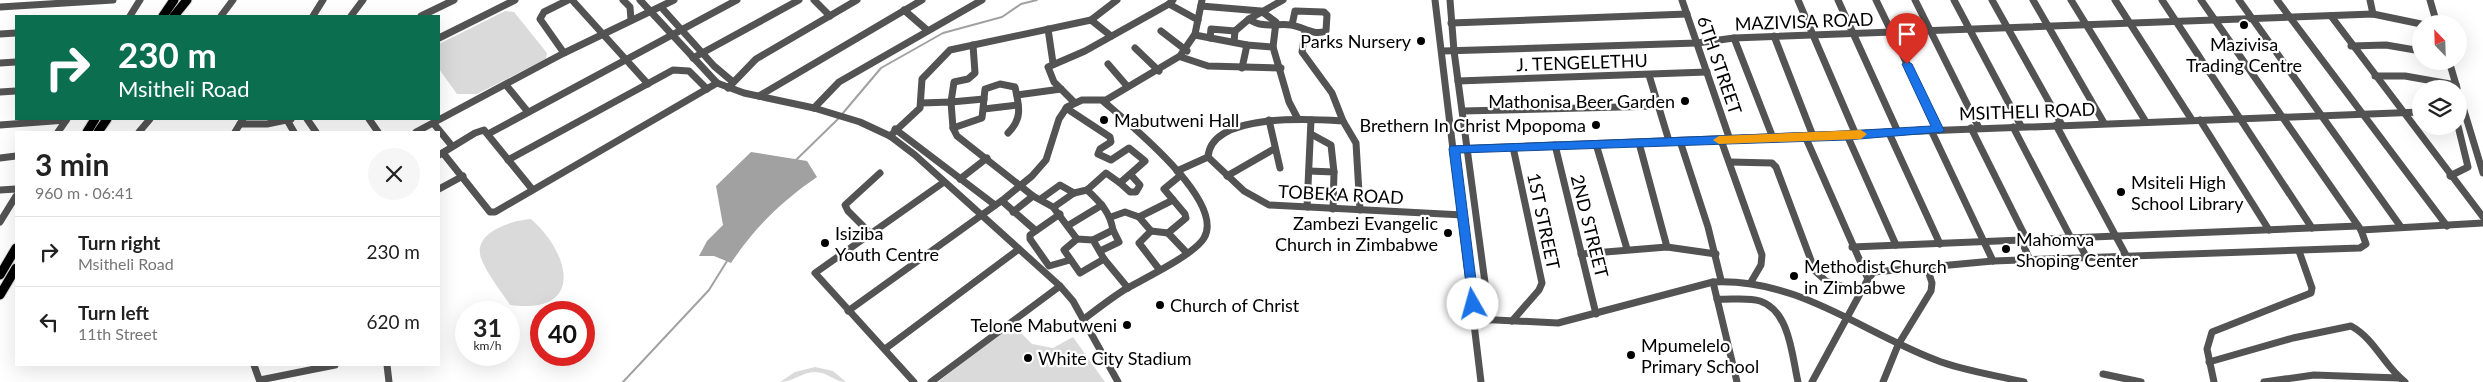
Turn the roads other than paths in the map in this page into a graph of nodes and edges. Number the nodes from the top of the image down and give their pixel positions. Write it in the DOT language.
graph roads {
  1 [pos="113,0"];
  2 [pos="140,0"];
  3 [pos="174,0"];
  4 [pos="187,0"];
  5 [pos="233,0"];
  6 [pos="323,0"];
  7 [pos="363,0"];
  8 [pos="454,0"];
  9 [pos="514,0"];
  10 [pos="568,0"];
  11 [pos="572,0"];
  12 [pos="623,0"];
  13 [pos="640,0"];
  14 [pos="674,0"];
  15 [pos="737,0"];
  16 [pos="799,0"];
  17 [pos="814,0"];
  18 [pos="857,0"];
  19 [pos="922,0"];
  20 [pos="982,0"];
  21 [pos="1117,0"];
  22 [pos="1283,0"];
  23 [pos="1436,0"];
  24 [pos="1450,0"];
  25 [pos="1682,0"];
  26 [pos="1798,0"];
  27 [pos="1838,0"];
  28 [pos="1876,0"];
  29 [pos="1915,0"];
  30 [pos="1954,0"];
  31 [pos="1992,0"];
  32 [pos="2033,0"];
  33 [pos="2071,0"];
  34 [pos="2115,0"];
  35 [pos="2162,0"];
  36 [pos="2201,0"];
  37 [pos="2239,0"];
  38 [pos="2277,0"];
  39 [pos="2370,0"];
  40 [pos="2430,0"];
  41 [pos="1171,2"];
  42 [pos="1202,3"];
  43 [pos="0,7"];
  44 [pos="661,7"];
  45 [pos="904,10"];
  46 [pos="1261,11"];
  47 [pos="651,12"];
  48 [pos="1687,14"];
  49 [pos="2373,14"];
  50 [pos="131,15"];
  51 [pos="164,15"];
  52 [pos="175,15"];
  53 [pos="222,15"];
  54 [pos="313,15"];
  55 [pos="352,15"];
  56 [pos="423,15"];
  57 [pos="2434,15"];
  58 [pos="830,16"];
  59 [pos="2330,16"];
  60 [pos="2290,17"];
  61 [pos="1249,19"];
  62 [pos="2252,19"];
  63 [pos="631,20"];
  64 [pos="1091,20"];
  65 [pos="1198,20"];
  66 [pos="2215,20"];
  67 [pos="2177,21"];
  68 [pos="2412,22"];
  69 [pos="1451,23"];
  70 [pos="2131,23"];
  71 [pos="1276,25"];
  72 [pos="1292,25"];
  73 [pos="2086,25"];
  74 [pos="2048,26"];
  75 [pos="2008,28"];
  76 [pos="1048,29"];
  77 [pos="1969,29"];
  78 [pos="681,30"];
  79 [pos="927,30"];
  80 [pos="1161,31"];
  81 [pos="1235,31"];
  82 [pos="1304,31"];
  83 [pos="1930,31"];
  84 [pos="1891,32"];
  85 [pos="15,33"];
  86 [pos="0,34"];
  87 [pos="603,34"];
  88 [pos="1854,34"];
  89 [pos="1195,35"];
  90 [pos="1814,35"];
  91 [pos="672,36"];
  92 [pos="1111,36"];
  93 [pos="1774,36"];
  94 [pos="440,37"];
  95 [pos="1210,38"];
  96 [pos="1734,38"];
  97 [pos="1234,42"];
  98 [pos="1697,43"];
  99 [pos="974,45"];
  100 [pos="1247,46"];
  101 [pos="1273,46"];
  102 [pos="2351,46"];
  103 [pos="1136,48"];
  104 [pos="2412,49"];
  105 [pos="1187,51"];
  106 [pos="1443,51"];
  107 [pos="1454,51"];
  108 [pos="564,53"];
  109 [pos="702,53"];
  110 [pos="1181,57"];
  111 [pos="693,58"];
  112 [pos="626,60"];
  113 [pos="15,62"];
  114 [pos="0,63"];
  115 [pos="1053,64"];
  116 [pos="1108,64"];
  117 [pos="1242,68"];
  118 [pos="1280,68"];
  119 [pos="1159,71"];
  120 [pos="1707,72"];
  121 [pos="1649,75"];
  122 [pos="2375,76"];
  123 [pos="2424,80"];
  124 [pos="1458,81"];
  125 [pos="718,83"];
  126 [pos="648,84"];
  127 [pos="506,85"];
  128 [pos="730,85"];
  129 [pos="1127,86"];
  130 [pos="707,89"];
  131 [pos="1061,89"];
  132 [pos="15,91"];
  133 [pos="0,92"];
  134 [pos="1017,95"];
  135 [pos="759,96"];
  136 [pos="984,99"];
  137 [pos="1103,101"];
  138 [pos="951,102"];
  139 [pos="1074,102"];
  140 [pos="921,103"];
  141 [pos="1018,105"];
  142 [pos="1659,106"];
  143 [pos="814,108"];
  144 [pos="984,108"];
  145 [pos="1066,108"];
  146 [pos="1463,111"];
  147 [pos="528,112"];
  148 [pos="2363,114"];
  149 [pos="2412,114"];
  150 [pos="2404,115"];
  151 [pos="2322,116"];
  152 [pos="2412,116"];
  153 [pos="2281,117"];
  154 [pos="2241,118"];
  155 [pos="1298,119"];
  156 [pos="66,120"];
  157 [pos="94,120"];
  158 [pos="106,120"];
  159 [pos="149,120"];
  160 [pos="242,120"];
  161 [pos="289,120"];
  162 [pos="308,120"];
  163 [pos="370,120"];
  164 [pos="1270,120"];
  165 [pos="1311,120"];
  166 [pos="2196,120"];
  167 [pos="1343,121"];
  168 [pos="2467,121"];
  169 [pos="2146,122"];
  170 [pos="434,124"];
  171 [pos="2104,124"];
  172 [pos="0,125"];
  173 [pos="2059,125"];
  174 [pos="2021,126"];
  175 [pos="2013,127"];
  176 [pos="953,128"];
  177 [pos="1975,128"];
  178 [pos="895,129"];
  179 [pos="1935,130"];
  180 [pos="59,131"];
  181 [pos="88,131"];
  182 [pos="99,131"];
  183 [pos="141,131"];
  184 [pos="236,131"];
  185 [pos="315,131"];
  186 [pos="377,131"];
  187 [pos="418,131"];
  188 [pos="440,131"];
  189 [pos="440,131"];
  190 [pos="1898,132"];
  191 [pos="1008,133"];
  192 [pos="1889,133"];
  193 [pos="488,134"];
  194 [pos="1310,134"];
  195 [pos="1847,135"];
  196 [pos="1856,135"];
  197 [pos="2460,135"];
  198 [pos="890,136"];
  199 [pos="1809,136"];
  200 [pos="1773,138"];
  201 [pos="1721,140"];
  202 [pos="1730,140"];
  203 [pos="1669,141"];
  204 [pos="1680,141"];
  205 [pos="1639,143"];
  206 [pos="1596,144"];
  207 [pos="1555,145"];
  208 [pos="452,146"];
  209 [pos="1514,147"];
  210 [pos="1274,149"];
  211 [pos="1454,149"];
  212 [pos="1468,149"];
  213 [pos="441,154"];
  214 [pos="15,156"];
  215 [pos="1208,157"];
  216 [pos="0,158"];
  217 [pos="987,158"];
  218 [pos="508,160"];
  219 [pos="1730,162"];
  220 [pos="1280,168"];
  221 [pos="1309,171"];
  222 [pos="1334,172"];
  223 [pos="1179,173"];
  224 [pos="2483,173"];
  225 [pos="880,174"];
  226 [pos="1131,174"];
  227 [pos="463,176"];
  228 [pos="1227,176"];
  229 [pos="2450,176"];
  230 [pos="960,179"];
  231 [pos="944,182"];
  232 [pos="1120,183"];
  233 [pos="1020,186"];
  234 [pos="440,188"];
  235 [pos="15,189"];
  236 [pos="532,189"];
  237 [pos="0,190"];
  238 [pos="1087,190"];
  239 [pos="1074,193"];
  240 [pos="1033,196"];
  241 [pos="15,198"];
  242 [pos="1042,198"];
  243 [pos="1173,200"];
  244 [pos="999,203"];
  245 [pos="1102,205"];
  246 [pos="1054,207"];
  247 [pos="1307,207"];
  248 [pos="1333,209"];
  249 [pos="1360,210"];
  250 [pos="1013,212"];
  251 [pos="1060,214"];
  252 [pos="981,215"];
  253 [pos="1463,215"];
  254 [pos="1111,217"];
  255 [pos="2483,217"];
  256 [pos="1139,218"];
  257 [pos="0,222"];
  258 [pos="2483,223"];
  259 [pos="1069,225"];
  260 [pos="2447,226"];
  261 [pos="2401,227"];
  262 [pos="2312,228"];
  263 [pos="2360,228"];
  264 [pos="1035,230"];
  265 [pos="1113,230"];
  266 [pos="2269,230"];
  267 [pos="1151,231"];
  268 [pos="871,234"];
  269 [pos="1168,234"];
  270 [pos="2116,236"];
  271 [pos="2074,238"];
  272 [pos="1077,239"];
  273 [pos="1093,240"];
  274 [pos="2024,240"];
  275 [pos="1984,242"];
  276 [pos="1940,244"];
  277 [pos="1896,245"];
  278 [pos="1667,247"];
  279 [pos="1852,247"];
  280 [pos="1019,249"];
  281 [pos="1627,249"];
  282 [pos="15,250"];
  283 [pos="1100,251"];
  284 [pos="2299,251"];
  285 [pos="1186,252"];
  286 [pos="1581,254"];
  287 [pos="1716,254"];
  288 [pos="2127,257"];
  289 [pos="2087,258"];
  290 [pos="1104,259"];
  291 [pos="1070,260"];
  292 [pos="2030,260"];
  293 [pos="1993,261"];
  294 [pos="1927,267"];
  295 [pos="1159,269"];
  296 [pos="15,270"];
  297 [pos="0,275"];
  298 [pos="1868,279"];
  299 [pos="1717,281"];
  300 [pos="1751,282"];
  301 [pos="1060,286"];
  302 [pos="1128,288"];
  303 [pos="1860,292"];
  304 [pos="0,295"];
  305 [pos="1717,299"];
  306 [pos="848,311"];
  307 [pos="1596,314"];
  308 [pos="1084,319"];
  309 [pos="1475,319"];
  310 [pos="1847,319"];
  311 [pos="1490,320"];
  312 [pos="1512,321"];
  313 [pos="1898,345"];
  314 [pos="885,350"];
  315 [pos="2209,362"];
  316 [pos="254,366"];
  317 [pos="322,366"];
  318 [pos="387,366"];
  319 [pos="2103,374"];
  320 [pos="2402,380"];
  321 [pos="260,381"];
  322 [pos="389,382"];
  323 [pos="914,382"];
  324 [pos="930,382"];
  325 [pos="1118,382"];
  326 [pos="1482,382"];
  327 [pos="1737,382"];
  328 [pos="1798,382"];
  329 [pos="1812,382"];
  330 [pos="1882,382"];
  331 [pos="2024,382"];
  332 [pos="2141,382"];
  333 [pos="2214,382"];
  334 [pos="2264,382"];
  1 -- 43 [label="street"];
  2 -- 50 [label="street"];
  3 -- 51 [label="main road"];
  4 -- 52 [label="main road"];
  5 -- 53 [label="street"];
  6 -- 54 [label="street"];
  7 -- 55 [label="street"];
  8 -- 56 [label="street"];
  9 -- 94 [label="street"];
  10 -- 108 [label="street"];
  11 -- 87 [label="street"];
  12 -- 63 [label="street"];
  13 -- 47 [label="street"];
  14 -- 44 [label="street"];
  15 -- 78 [label="street"];
  16 -- 109 [label="street"];
  17 -- 58 [label="street"];
  18 -- 58 [label="street"];
  19 -- 45 [label="street"];
  20 -- 79 [label="street"];
  21 -- 64 [label="street"];
  22 -- 46 [label="street"];
  23 -- 106 [label="street"];
  24 -- 69 [label="street"];
  25 -- 48 [label="street, 6TH STREET"];
  26 -- 90 [label="street"];
  27 -- 88 [label="street"];
  28 -- 84 [label="street"];
  29 -- 83 [label="street"];
  30 -- 77 [label="street"];
  31 -- 75 [label="street"];
  32 -- 74 [label="street"];
  33 -- 73 [label="street"];
  34 -- 70 [label="street"];
  35 -- 67 [label="street"];
  36 -- 66 [label="street"];
  37 -- 62 [label="street"];
  38 -- 60 [label="street"];
  39 -- 49 [label="street"];
  40 -- 57 [label="street"];
  41 -- 65 [label="street"];
  41 -- 92 [label="street"];
  42 -- 46 [label="street"];
  42 -- 65 [label="street"];
  44 -- 47 [label="street"];
  44 -- 78 [label="street"];
  45 -- 79 [label="street"];
  45 -- 135 [label="street"];
  46 -- 61 [label="street"];
  46 -- 71 [label="street"];
  47 -- 63 [label="street"];
  47 -- 91 [label="street"];
  48 -- 69 [label="street"];
  48 -- 98 [label="street, 6TH STREET"];
  49 -- 59 [label="street, MAZIVISA ROAD"];
  49 -- 68 [label="street, MAZIVISA ROAD"];
  58 -- 128 [label="street"];
  59 -- 60 [label="street, MAZIVISA ROAD"];
  59 -- 102 [label="street"];
  60 -- 62 [label="street, MAZIVISA ROAD"];
  60 -- 148 [label="street"];
  61 -- 71 [label="street"];
  61 -- 81 [label="street"];
  62 -- 66 [label="street, MAZIVISA ROAD"];
  62 -- 151 [label="street"];
  63 -- 87 [label="street"];
  64 -- 76 [label="street"];
  64 -- 92 [label="street"];
  65 -- 89 [label="street"];
  66 -- 67 [label="street, MAZIVISA ROAD"];
  66 -- 153 [label="street"];
  67 -- 70 [label="street, MAZIVISA ROAD"];
  67 -- 154 [label="street"];
  69 -- 107 [label="street"];
  70 -- 73 [label="street, MAZIVISA ROAD"];
  70 -- 166 [label="street"];
  71 -- 72 [label="street"];
  71 -- 101 [label="street"];
  72 -- 82 [label="street"];
  72 -- 82 [label="street"];
  73 -- 74 [label="street, MAZIVISA ROAD"];
  73 -- 169 [label="street"];
  74 -- 75 [label="street, MAZIVISA ROAD"];
  74 -- 171 [label="street"];
  75 -- 77 [label="street, MAZIVISA ROAD"];
  75 -- 173 [label="street"];
  76 -- 99 [label="street"];
  76 -- 115 [label="street"];
  77 -- 83 [label="street, MAZIVISA ROAD"];
  77 -- 174 [label="street"];
  78 -- 91 [label="street"];
  78 -- 109 [label="street"];
  79 -- 143 [label="street"];
  80 -- 105 [label="street"];
  81 -- 95 [label="street"];
  81 -- 97 [label="street"];
  82 -- 167 [label="street"];
  83 -- 84 [label="street, MAZIVISA ROAD"];
  83 -- 177 [label="street"];
  84 -- 88 [label="street, MAZIVISA ROAD"];
  84 -- 179 [label="street"];
  85 -- 86 [label="street"];
  87 -- 108 [label="street"];
  87 -- 112 [label="street"];
  88 -- 90 [label="street, MAZIVISA ROAD"];
  88 -- 190 [label="street"];
  89 -- 95 [label="street"];
  89 -- 105 [label="street"];
  90 -- 93 [label="street, MAZIVISA ROAD"];
  90 -- 196 [label="street"];
  91 -- 111 [label="street"];
  91 -- 112 [label="street"];
  92 -- 115 [label="street"];
  93 -- 96 [label="street, MAZIVISA ROAD"];
  93 -- 199 [label="street"];
  95 -- 97 [label="street"];
  96 -- 98 [label="street, MAZIVISA ROAD"];
  96 -- 200 [label="street"];
  97 -- 100 [label="street"];
  98 -- 107 [label="street, MAZIVISA ROAD"];
  98 -- 120 [label="street, 6TH STREET"];
  99 -- 138 [label="street"];
  99 -- 140 [label="street"];
  100 -- 101 [label="street"];
  100 -- 117 [label="street"];
  101 -- 118 [label="street"];
  102 -- 104 [label="street"];
  102 -- 122 [label="street"];
  103 -- 119 [label="street"];
  105 -- 110 [label="street"];
  106 -- 107 [label="street, MAZIVISA ROAD"];
  106 -- 211 [label="street"];
  107 -- 124 [label="street"];
  108 -- 127 [label="street"];
  109 -- 111 [label="street"];
  109 -- 128 [label="street"];
  110 -- 117 [label="street"];
  110 -- 119 [label="street"];
  111 -- 125 [label="street"];
  112 -- 126 [label="street"];
  112 -- 147 [label="street"];
  113 -- 114 [label="street"];
  115 -- 131 [label="street"];
  116 -- 129 [label="street"];
  117 -- 118 [label="street"];
  118 -- 155 [label="street"];
  119 -- 129 [label="street"];
  120 -- 121 [label="street, J. TENGELETHU"];
  120 -- 202 [label="street, 6TH STREET"];
  121 -- 124 [label="street, J. TENGELETHU"];
  121 -- 142 [label="street"];
  122 -- 123 [label="street"];
  122 -- 150 [label="street"];
  124 -- 146 [label="street"];
  125 -- 128 [label="street"];
  125 -- 130 [label="street"];
  126 -- 130 [label="street"];
  126 -- 218 [label="street"];
  127 -- 147 [label="street"];
  127 -- 170 [label="street"];
  128 -- 135 [label="street"];
  129 -- 137 [label="street"];
  130 -- 236 [label="street"];
  131 -- 134 [label="street"];
  131 -- 139 [label="street"];
  132 -- 133 [label="street"];
  134 -- 136 [label="street"];
  134 -- 141 [label="street"];
  135 -- 143 [label="street"];
  136 -- 138 [label="street"];
  136 -- 144 [label="street"];
  137 -- 139 [label="street"];
  137 -- 223 [label="street"];
  138 -- 140 [label="street"];
  138 -- 176 [label="street"];
  139 -- 145 [label="street"];
  140 -- 178 [label="street"];
  141 -- 144 [label="street"];
  141 -- 191 [label="street"];
  142 -- 146 [label="street"];
  142 -- 203 [label="street"];
  143 -- 198 [label="street"];
  144 -- 176 [label="street"];
  145 -- 226 [label="street"];
  145 -- 233 [label="street"];
  146 -- 212 [label="street"];
  147 -- 193 [label="street"];
  148 -- 150 [label="street, MSITHELI ROAD"];
  148 -- 151 [label="street, MSITHELI ROAD"];
  148 -- 260 [label="street"];
  149 -- 150 [label="street, MSITHELI ROAD"];
  150 -- 152 [label="street"];
  150 -- 229 [label="street"];
  151 -- 153 [label="street, MSITHELI ROAD"];
  151 -- 261 [label="street"];
  153 -- 154 [label="street, MSITHELI ROAD"];
  153 -- 263 [label="street"];
  154 -- 166 [label="street, MSITHELI ROAD"];
  154 -- 262 [label="street"];
  155 -- 164 [label="street"];
  155 -- 165 [label="street"];
  156 -- 172 [label="street"];
  156 -- 180 [label="street"];
  157 -- 181 [label="main road"];
  158 -- 182 [label="main road"];
  159 -- 183 [label="street"];
  160 -- 161 [label="street"];
  160 -- 184 [label="street"];
  162 -- 185 [label="street"];
  163 -- 186 [label="street"];
  164 -- 210 [label="street"];
  164 -- 215 [label="street"];
  165 -- 167 [label="street"];
  165 -- 194 [label="street"];
  166 -- 169 [label="street, MSITHELI ROAD"];
  166 -- 266 [label="street"];
  167 -- 249 [label="street"];
  168 -- 224 [label="street"];
  169 -- 171 [label="street, MSITHELI ROAD"];
  170 -- 187 [label="street"];
  170 -- 188 [label="street"];
  171 -- 173 [label="street, MSITHELI ROAD"];
  173 -- 174 [label="street, MSITHELI ROAD"];
  173 -- 270 [label="street"];
  174 -- 175 [label="street, MSITHELI ROAD"];
  175 -- 177 [label="street, MSITHELI ROAD"];
  175 -- 271 [label="street"];
  176 -- 217 [label="street"];
  177 -- 179 [label="street, MSITHELI ROAD"];
  177 -- 274 [label="street"];
  178 -- 198 [label="street"];
  178 -- 230 [label="street"];
  179 -- 190 [label="street, MSITHELI ROAD"];
  179 -- 275 [label="street"];
  189 -- 208 [label="street"];
  190 -- 192 [label="street, MSITHELI ROAD"];
  192 -- 196 [label="street, MSITHELI ROAD"];
  192 -- 276 [label="street"];
  193 -- 208 [label="street"];
  193 -- 218 [label="street"];
  194 -- 221 [label="street"];
  194 -- 222 [label="street"];
  195 -- 196 [label="street, MSITHELI ROAD"];
  195 -- 199 [label="street, MSITHELI ROAD"];
  195 -- 277 [label="street"];
  197 -- 229 [label="street"];
  198 -- 231 [label="street"];
  199 -- 200 [label="street, MSITHELI ROAD"];
  199 -- 279 [label="street"];
  200 -- 202 [label="street, MSITHELI ROAD"];
  201 -- 202 [label="street, MSITHELI ROAD"];
  201 -- 204 [label="street, MSITHELI ROAD"];
  201 -- 219 [label="street, 6TH STREET"];
  203 -- 204 [label="street, MSITHELI ROAD"];
  203 -- 205 [label="street, MSITHELI ROAD"];
  204 -- 287 [label="street"];
  205 -- 206 [label="street, MSITHELI ROAD"];
  205 -- 278 [label="street"];
  206 -- 207 [label="street, MSITHELI ROAD"];
  206 -- 281 [label="street"];
  207 -- 209 [label="street, MSITHELI ROAD"];
  207 -- 286 [label="street, 2ND STREET"];
  208 -- 213 [label="street"];
  209 -- 212 [label="street, MSITHELI ROAD"];
  209 -- 312 [label="street, 1ST STREET"];
  210 -- 220 [label="street"];
  210 -- 228 [label="street"];
  211 -- 212 [label="street, MSITHELI ROAD"];
  211 -- 253 [label="street"];
  212 -- 311 [label="street"];
  213 -- 227 [label="street"];
  214 -- 216 [label="street"];
  215 -- 223 [label="street"];
  215 -- 228 [label="street, TOBEKA ROAD"];
  217 -- 230 [label="street"];
  217 -- 233 [label="street"];
  218 -- 236 [label="street"];
  219 -- 300 [label="street, 6TH STREET"];
  219 -- 303 [label="street"];
  221 -- 222 [label="street"];
  221 -- 247 [label="street"];
  222 -- 248 [label="street"];
  223 -- 243 [label="street"];
  223 -- 285 [label="street"];
  225 -- 268 [label="street"];
  226 -- 232 [label="street"];
  226 -- 232 [label="street"];
  227 -- 234 [label="street"];
  227 -- 236 [label="street"];
  228 -- 247 [label="street, TOBEKA ROAD"];
  229 -- 255 [label="street"];
  230 -- 244 [label="street"];
  231 -- 252 [label="street"];
  231 -- 268 [label="street"];
  232 -- 238 [label="street"];
  233 -- 240 [label="street"];
  233 -- 244 [label="street"];
  235 -- 237 [label="street"];
  238 -- 239 [label="street"];
  238 -- 245 [label="street"];
  239 -- 242 [label="street"];
  239 -- 246 [label="street"];
  240 -- 242 [label="street"];
  240 -- 250 [label="street"];
  241 -- 257 [label="street"];
  242 -- 246 [label="street"];
  243 -- 256 [label="street"];
  243 -- 269 [label="street"];
  244 -- 250 [label="street"];
  244 -- 252 [label="street"];
  245 -- 254 [label="street"];
  245 -- 259 [label="street"];
  246 -- 251 [label="street"];
  247 -- 248 [label="street, TOBEKA ROAD"];
  248 -- 249 [label="street, TOBEKA ROAD"];
  249 -- 253 [label="street, TOBEKA ROAD"];
  250 -- 264 [label="street"];
  251 -- 259 [label="street"];
  251 -- 264 [label="street"];
  252 -- 280 [label="street"];
  252 -- 306 [label="street"];
  253 -- 309 [label="street"];
  254 -- 256 [label="street"];
  254 -- 265 [label="street"];
  256 -- 267 [label="street"];
  258 -- 260 [label="street"];
  259 -- 272 [label="street"];
  260 -- 261 [label="street"];
  261 -- 263 [label="street"];
  262 -- 263 [label="street"];
  262 -- 266 [label="street"];
  263 -- 284 [label="street"];
  264 -- 291 [label="street"];
  265 -- 273 [label="street"];
  265 -- 283 [label="street"];
  266 -- 270 [label="street"];
  267 -- 269 [label="street"];
  267 -- 295 [label="street"];
  268 -- 306 [label="street"];
  269 -- 285 [label="street"];
  270 -- 271 [label="street"];
  270 -- 288 [label="street"];
  271 -- 274 [label="street"];
  271 -- 289 [label="street"];
  272 -- 273 [label="street"];
  272 -- 291 [label="street"];
  273 -- 283 [label="street"];
  274 -- 275 [label="street"];
  274 -- 292 [label="street"];
  275 -- 276 [label="street"];
  275 -- 293 [label="street"];
  276 -- 277 [label="street"];
  277 -- 279 [label="street"];
  278 -- 281 [label="street"];
  278 -- 287 [label="street"];
  279 -- 298 [label="street"];
  280 -- 301 [label="street"];
  280 -- 314 [label="street"];
  281 -- 286 [label="street"];
  282 -- 297 [label="main road"];
  283 -- 290 [label="street"];
  284 -- 288 [label="street"];
  284 -- 315 [label="street"];
  285 -- 295 [label="street"];
  286 -- 307 [label="street, 2ND STREET"];
  287 -- 299 [label="street"];
  288 -- 289 [label="street"];
  289 -- 292 [label="street"];
  290 -- 291 [label="street"];
  290 -- 302 [label="street"];
  292 -- 293 [label="street"];
  293 -- 294 [label="street"];
  294 -- 298 [label="street"];
  294 -- 313 [label="street"];
  295 -- 302 [label="street"];
  296 -- 304 [label="main road"];
  298 -- 303 [label="street"];
  299 -- 300 [label="street"];
  299 -- 305 [label="street"];
  299 -- 307 [label="street"];
  300 -- 310 [label="street"];
  301 -- 308 [label="street"];
  301 -- 324 [label="street"];
  302 -- 308 [label="street"];
  303 -- 310 [label="street"];
  305 -- 327 [label="street"];
  305 -- 328 [label="street"];
  306 -- 314 [label="street"];
  307 -- 312 [label="street"];
  308 -- 325 [label="street"];
  309 -- 311 [label="street"];
  309 -- 326 [label="street"];
  310 -- 313 [label="street"];
  310 -- 329 [label="street"];
  311 -- 312 [label="street"];
  313 -- 330 [label="street"];
  313 -- 331 [label="street"];
  314 -- 323 [label="street"];
  315 -- 320 [label="street"];
  315 -- 333 [label="street"];
  316 -- 321 [label="street"];
  317 -- 321 [label="street"];
  318 -- 322 [label="street"];
  319 -- 332 [label="street"];
  320 -- 334 [label="street"];
}
